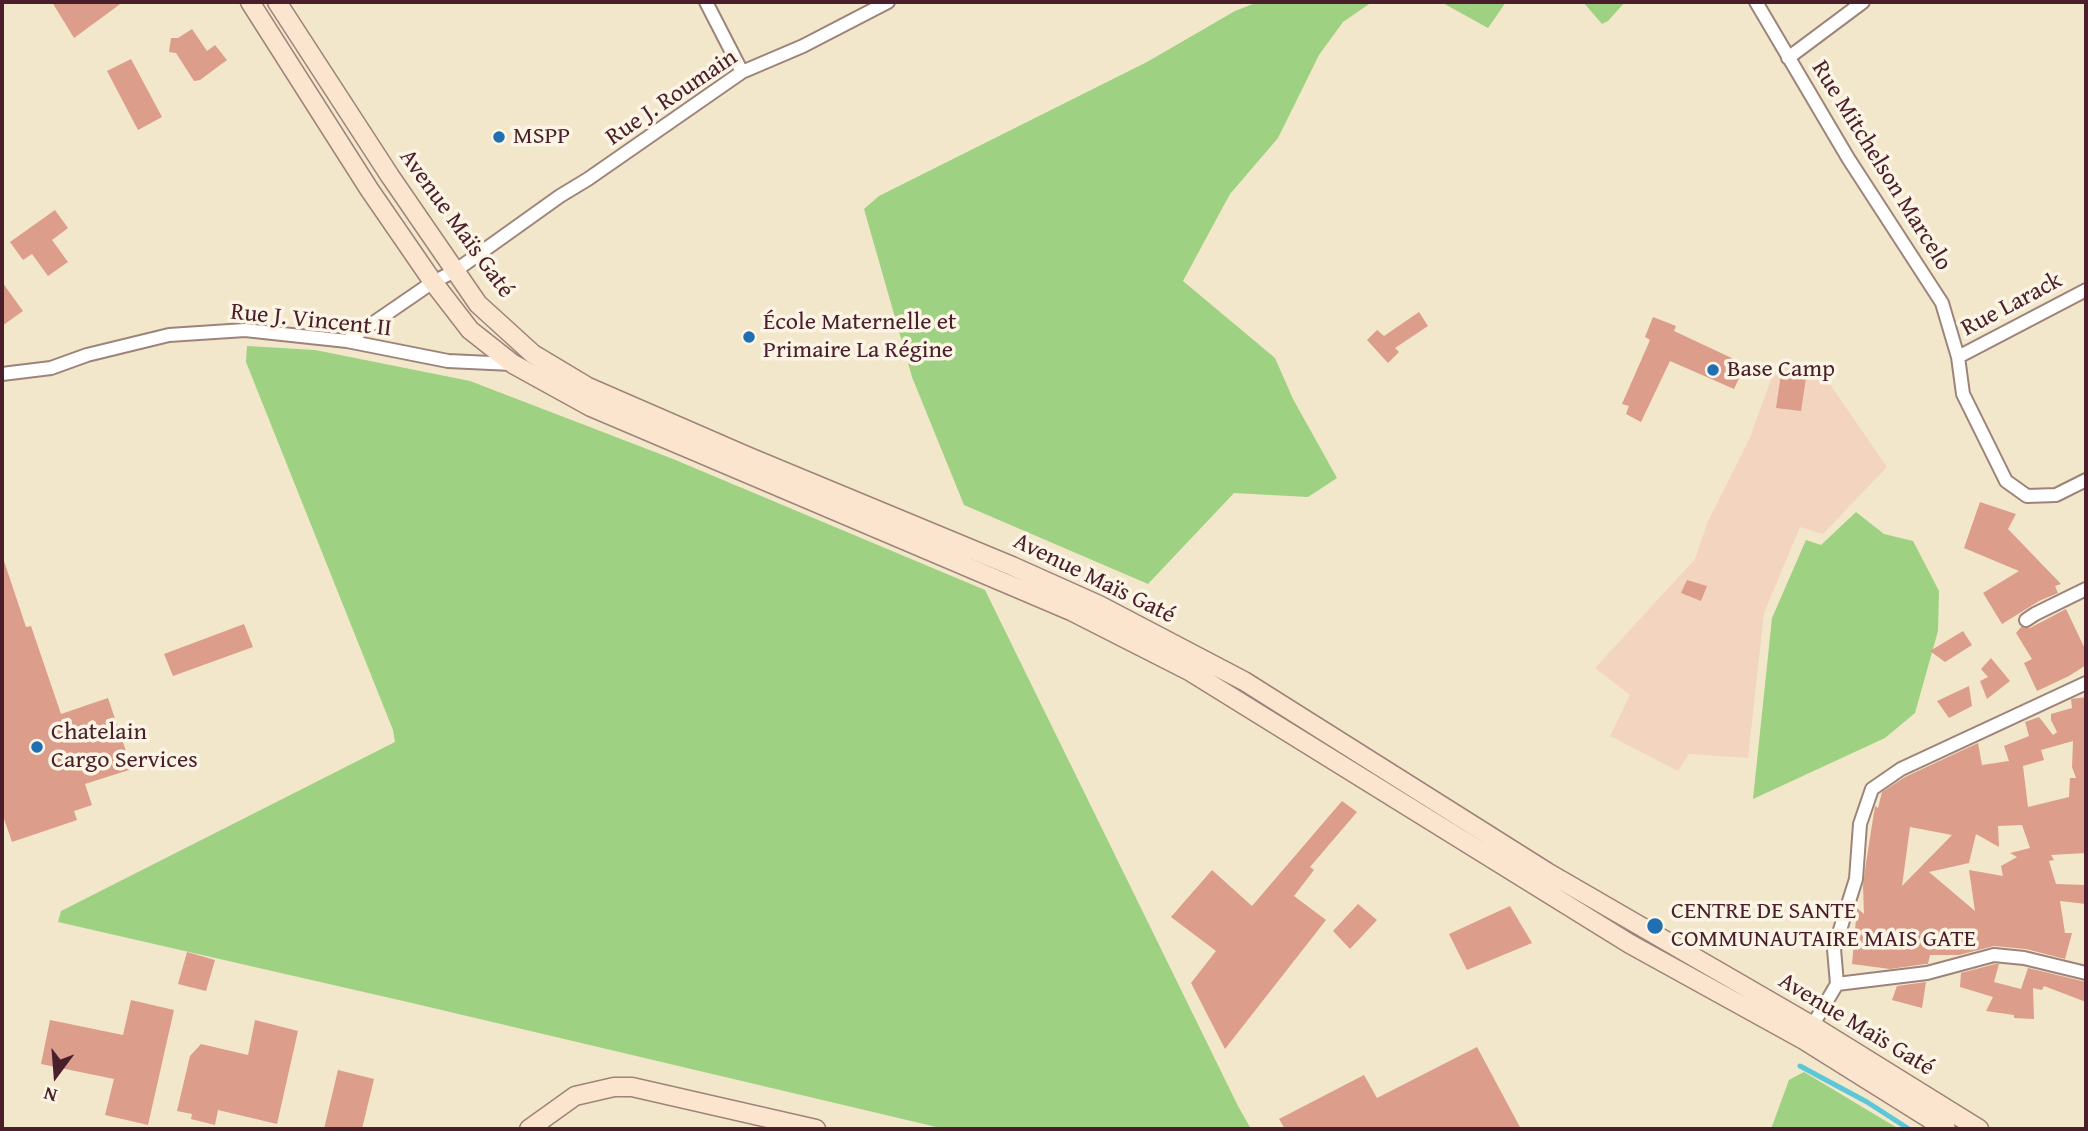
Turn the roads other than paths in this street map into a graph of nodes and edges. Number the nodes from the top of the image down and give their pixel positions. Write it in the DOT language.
graph roads {
  1 [pos="250,2"];
  2 [pos="277,2"];
  3 [pos="706,2"];
  4 [pos="888,2"];
  5 [pos="1756,2"];
  6 [pos="1863,2"];
  7 [pos="1788,58"];
  8 [pos="742,72"];
  9 [pos="455,271"];
  10 [pos="433,282"];
  11 [pos="2086,290"];
  12 [pos="347,341"];
  13 [pos="533,354"];
  14 [pos="1958,357"];
  15 [pos="513,364"];
  16 [pos="2,374"];
  17 [pos="2086,480"];
  18 [pos="2086,589"];
  19 [pos="2026,620"];
  20 [pos="2086,683"];
  21 [pos="2086,973"];
  22 [pos="1837,984"];
  23 [pos="1808,1033"];
  24 [pos="529,1129"];
  25 [pos="816,1129"];
  26 [pos="1946,1129"];
  27 [pos="1979,1129"];
  1 -- 10 [label="main road, Avenue Maïs Gaté"];
  2 -- 9 [label="main road, Avenue Maïs Gaté"];
  3 -- 8 [label="street"];
  4 -- 8 [label="street, Rue J. Roumain"];
  5 -- 7 [label="street, Rue Mitchelson Marcelo"];
  6 -- 7 [label="street"];
  7 -- 14 [label="street, Rue Mitchelson Marcelo"];
  8 -- 9 [label="street, Rue J. Roumain"];
  9 -- 10 [label="street, Rue J. Roumain"];
  9 -- 13 [label="main road, Avenue Maïs Gaté"];
  10 -- 12 [label="street, Rue J. Roumain"];
  10 -- 15 [label="main road, Avenue Maïs Gaté"];
  11 -- 14 [label="street, Rue Larack"];
  12 -- 15 [label="street, Rue J. Vincent II"];
  12 -- 16 [label="street, Rue J. Vincent II"];
  13 -- 15 [label="street, Rue J. Vincent II"];
  13 -- 23 [label="main road, Avenue Maïs Gaté"];
  14 -- 17 [label="street, Rue Mitchelson Marcelo"];
  15 -- 23 [label="main road, Avenue Maïs Gaté"];
  18 -- 19 [label="street"];
  20 -- 22 [label="street"];
  21 -- 22 [label="street"];
  22 -- 23 [label="street"];
  23 -- 26 [label="main road, Avenue Maïs Gaté"];
  23 -- 27 [label="main road, Avenue Maïs Gaté"];
  24 -- 25 [label="main road"];
}
